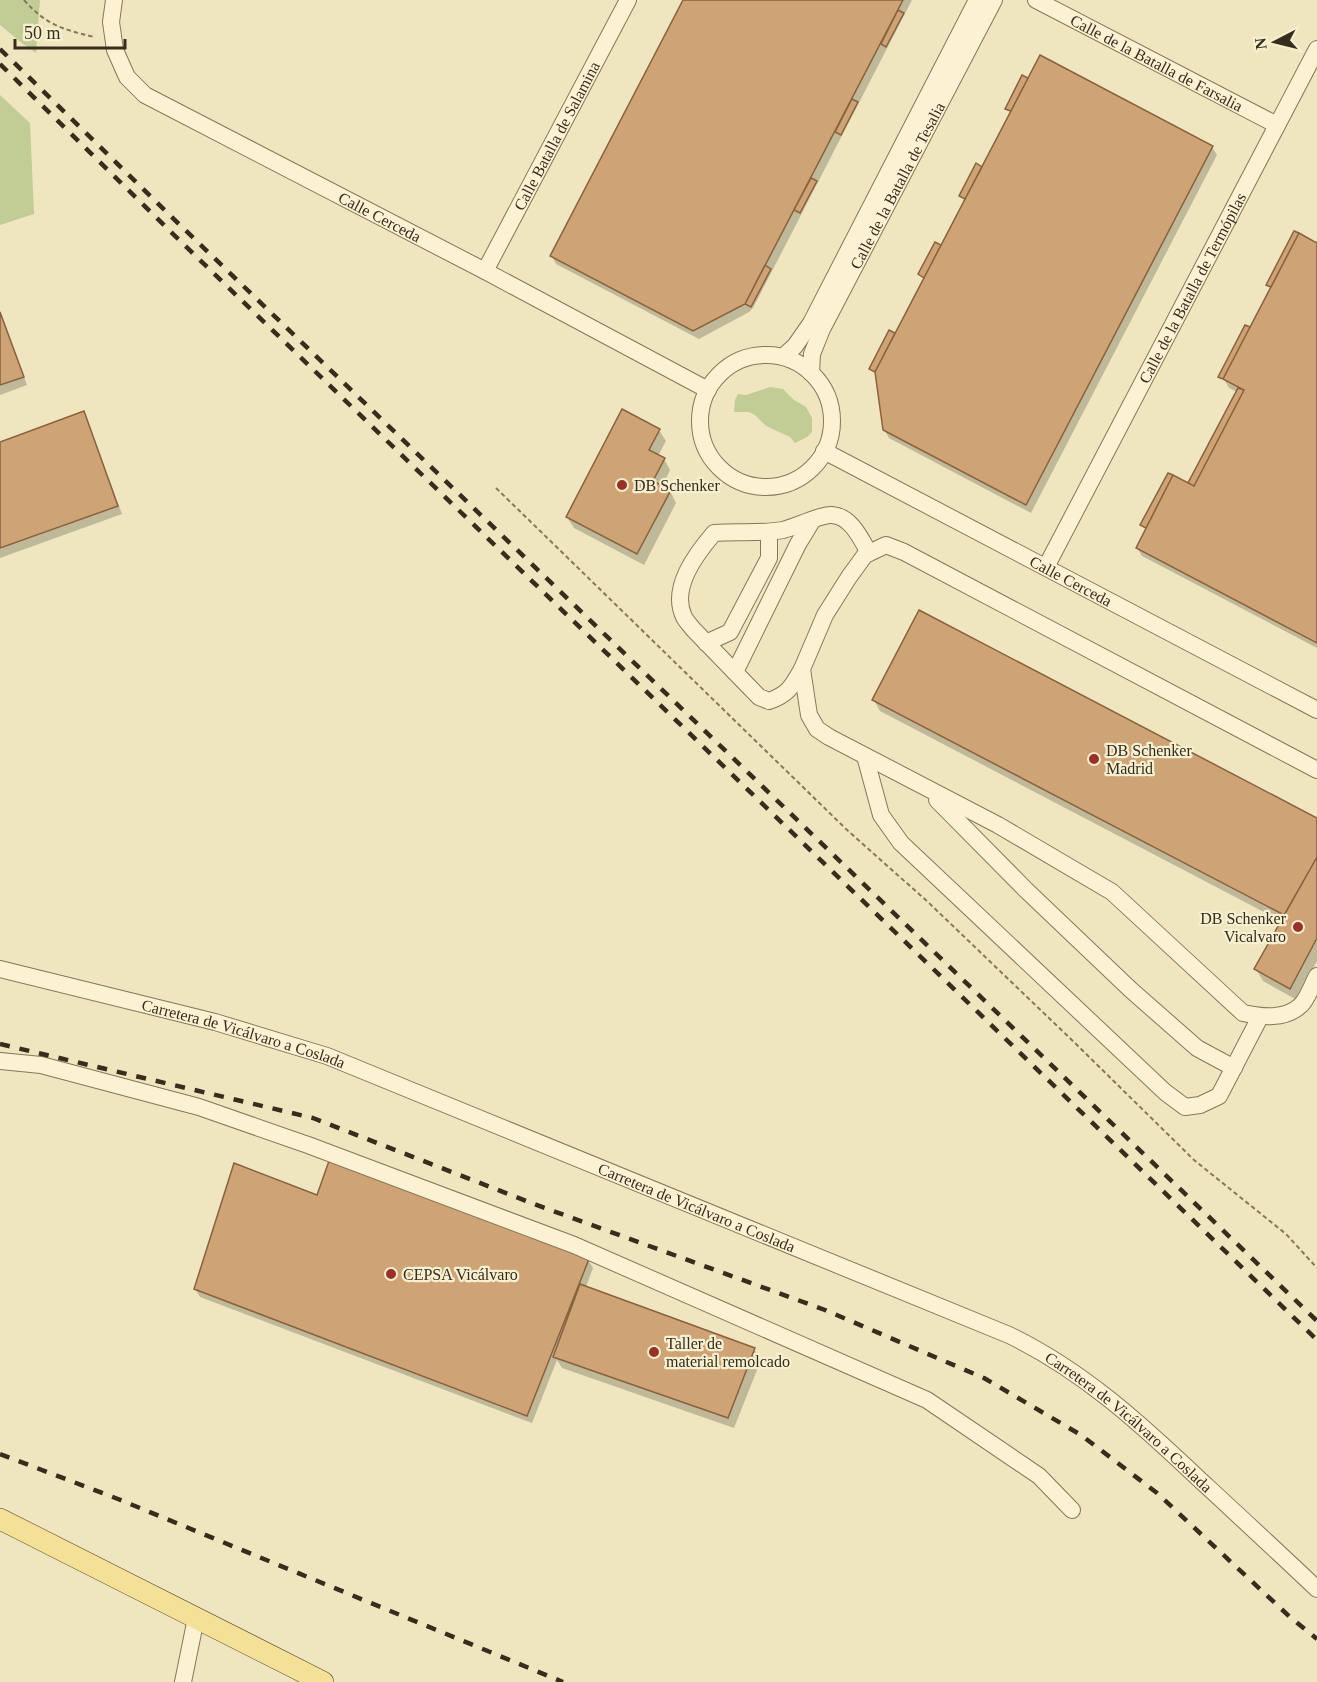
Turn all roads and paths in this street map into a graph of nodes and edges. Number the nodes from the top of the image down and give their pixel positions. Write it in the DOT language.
graph roads {
  1 [pos="24,0"];
  2 [pos="114,0"];
  3 [pos="628,0"];
  4 [pos="977,0"];
  5 [pos="994,0"];
  6 [pos="1036,0"];
  7 [pos="93,37"];
  8 [pos="1317,49"];
  9 [pos="1277,125"];
  10 [pos="485,271"];
  11 [pos="783,357"];
  12 [pos="811,374"];
  13 [pos="708,390"];
  14 [pos="824,451"];
  15 [pos="496,488"];
  16 [pos="812,521"];
  17 [pos="769,532"];
  18 [pos="869,553"];
  19 [pos="1046,567"];
  20 [pos="706,643"];
  21 [pos="802,669"];
  22 [pos="735,672"];
  23 [pos="1317,710"];
  24 [pos="865,756"];
  25 [pos="1317,770"];
  26 [pos="921,786"];
  27 [pos="0,969"];
  28 [pos="1317,976"];
  29 [pos="1260,1017"];
  30 [pos="0,1061"];
  31 [pos="1234,1068"];
  32 [pos="1317,1268"];
  33 [pos="1072,1510"];
  34 [pos="0,1519"];
  35 [pos="1317,1589"];
  36 [pos="196,1618"];
  37 [pos="183,1682"];
  38 [pos="323,1682"];
  1 -- 7 [label="path"];
  2 -- 10 [label="street, Calle Cerceda"];
  3 -- 10 [label="street, Calle Batalla de Salamina"];
  4 -- 11 [label="street, Calle de la Batalla de Tesalia"];
  5 -- 12 [label="street, Calle de la Batalla de Tesalia"];
  6 -- 9 [label="street, Calle de la Batalla de Farsalia"];
  8 -- 9 [label="street, Calle de la Batalla de Termópilas"];
  9 -- 19 [label="street, Calle de la Batalla de Termópilas"];
  10 -- 13 [label="street, Calle Cerceda"];
  11 -- 12 [label="street"];
  11 -- 13 [label="street"];
  12 -- 14 [label="street"];
  13 -- 14 [label="street"];
  14 -- 19 [label="street, Calle Cerceda"];
  15 -- 32 [label="path"];
  16 -- 17 [label="street"];
  16 -- 18 [label="street"];
  16 -- 22 [label="street"];
  17 -- 20 [label="street"];
  17 -- 20 [label="street"];
  18 -- 21 [label="street"];
  18 -- 25 [label="street"];
  19 -- 23 [label="street, Calle Cerceda"];
  20 -- 22 [label="street"];
  21 -- 22 [label="street"];
  21 -- 24 [label="street"];
  24 -- 26 [label="street"];
  24 -- 31 [label="street"];
  26 -- 29 [label="street"];
  26 -- 31 [label="street"];
  27 -- 35 [label="street, Carretera de Vicálvaro a Coslada"];
  28 -- 29 [label="street"];
  29 -- 31 [label="street"];
  30 -- 33 [label="street"];
  34 -- 36 [label="main road"];
  36 -- 37 [label="street"];
  36 -- 38 [label="main road"];
}
